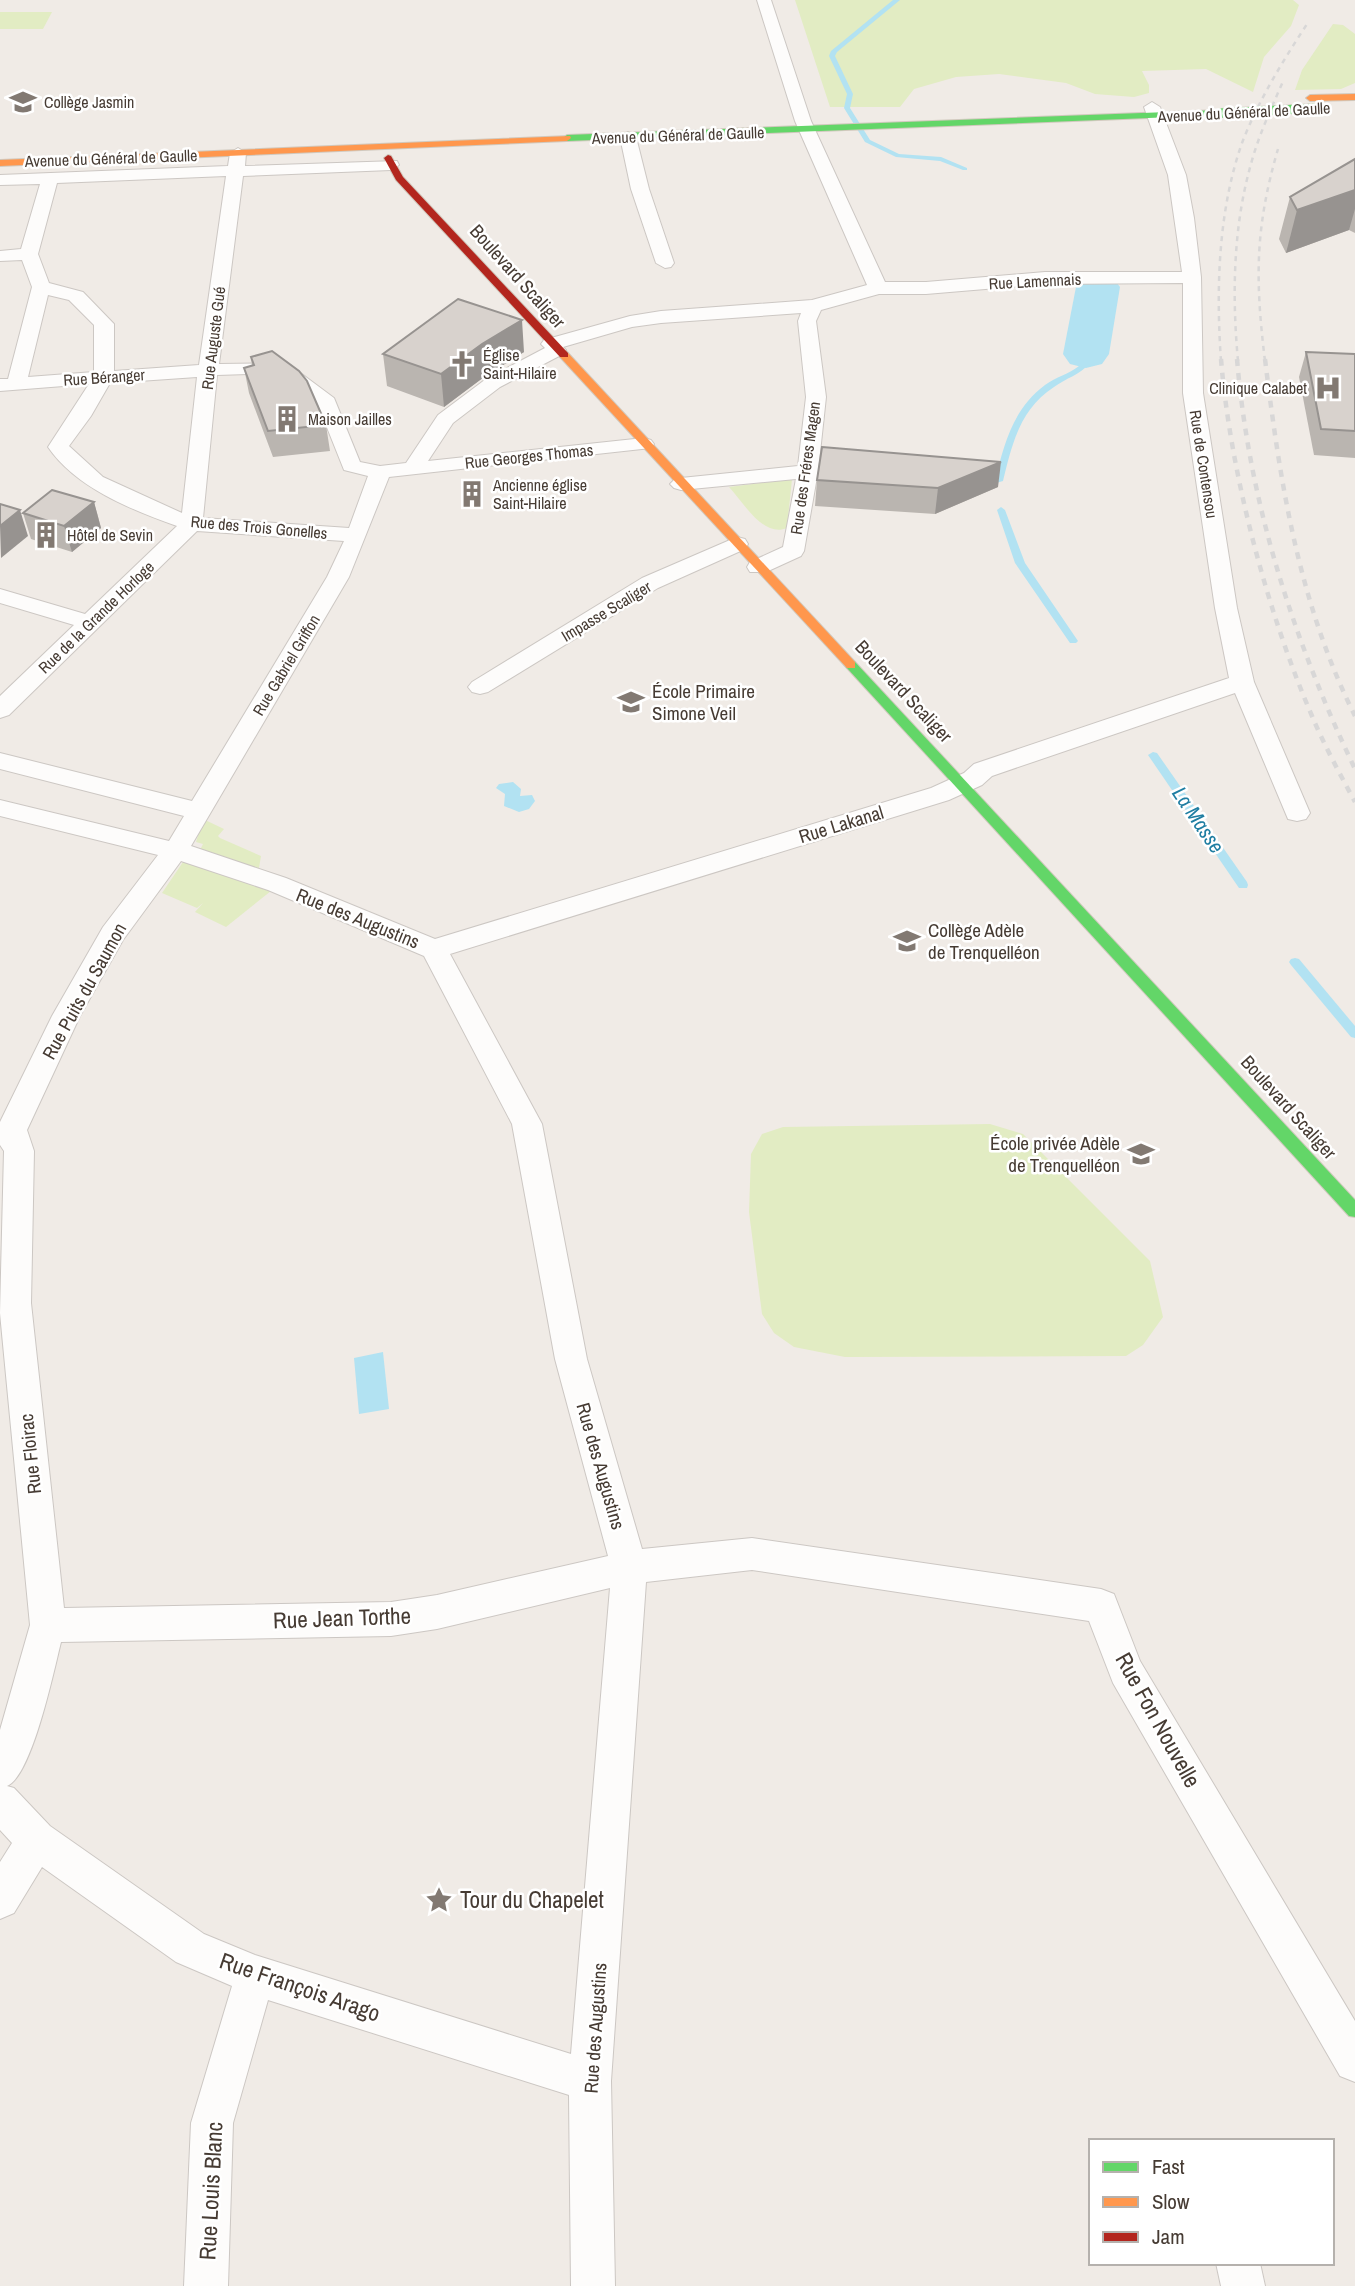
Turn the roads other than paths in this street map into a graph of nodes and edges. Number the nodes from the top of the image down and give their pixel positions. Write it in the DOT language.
graph roads {
  1 [pos="764,0"];
  2 [pos="1355,97"];
  3 [pos="1314,103"];
  4 [pos="1355,107"];
  5 [pos="1153,112"];
  6 [pos="810,123"];
  7 [pos="472,136"];
  8 [pos="628,137"];
  9 [pos="0,149"];
  10 [pos="405,157"];
  11 [pos="237,162"];
  12 [pos="0,163"];
  13 [pos="50,178"];
  14 [pos="0,180"];
  15 [pos="421,201"];
  16 [pos="29,254"];
  17 [pos="0,256"];
  18 [pos="665,263"];
  19 [pos="1192,277"];
  20 [pos="41,287"];
  21 [pos="878,288"];
  22 [pos="813,306"];
  23 [pos="554,347"];
  24 [pos="208,370"];
  25 [pos="104,376"];
  26 [pos="8,384"];
  27 [pos="644,444"];
  28 [pos="413,468"];
  29 [pos="808,471"];
  30 [pos="380,472"];
  31 [pos="681,484"];
  32 [pos="192,524"];
  33 [pos="357,535"];
  34 [pos="737,544"];
  35 [pos="758,567"];
  36 [pos="0,596"];
  37 [pos="90,622"];
  38 [pos="1242,682"];
  39 [pos="480,687"];
  40 [pos="4,701"];
  41 [pos="0,761"];
  42 [pos="963,785"];
  43 [pos="0,808"];
  44 [pos="199,811"];
  45 [pos="1297,813"];
  46 [pos="176,850"];
  47 [pos="434,950"];
  48 [pos="6,1132"];
  49 [pos="1355,1211"];
  50 [pos="629,1567"];
  51 [pos="48,1625"];
  52 [pos="0,1770"];
  53 [pos="0,1802"];
  54 [pos="36,1840"];
  55 [pos="0,1899"];
  56 [pos="255,1975"];
  57 [pos="1355,2060"];
  58 [pos="590,2081"];
  59 [pos="1238,2265"];
  60 [pos="206,2286"];
  61 [pos="593,2286"];
  62 [pos="1243,2286"];
  1 -- 6 [label="street"];
  2 -- 3 [label="main road"];
  3 -- 4 [label="main road, Avenue du Général de Gaulle"];
  3 -- 5 [label="main road, Avenue du Général de Gaulle, bridge"];
  5 -- 6 [label="main road, Avenue du Général de Gaulle"];
  5 -- 19 [label="street, Rue de Contensou"];
  6 -- 7 [label="main road, Avenue du Général de Gaulle"];
  6 -- 8 [label="main road, Avenue du Général de Gaulle"];
  6 -- 21 [label="street"];
  7 -- 8 [label="main road, Avenue du Général de Gaulle"];
  7 -- 10 [label="main road, Avenue du Général de Gaulle"];
  7 -- 10 [label="main road"];
  8 -- 18 [label="street"];
  9 -- 10 [label="main road, Avenue du Général de Gaulle"];
  10 -- 11 [label="street, Avenue du Général de Gaulle"];
  10 -- 11 [label="main road, Avenue du Général de Gaulle"];
  10 -- 15 [label="main road"];
  10 -- 15 [label="main road, Boulevard Scaliger"];
  11 -- 12 [label="main road, Avenue du Général de Gaulle"];
  11 -- 13 [label="street, Avenue du Général de Gaulle"];
  11 -- 24 [label="street, Rue Auguste Gué"];
  13 -- 14 [label="street, Avenue du Général de Gaulle"];
  13 -- 16 [label="street"];
  15 -- 23 [label="main road, Boulevard Scaliger"];
  16 -- 17 [label="street"];
  16 -- 20 [label="street"];
  19 -- 21 [label="street, Rue Lamennais"];
  19 -- 38 [label="street, Rue de Contensou"];
  20 -- 25 [label="street"];
  20 -- 26 [label="street"];
  21 -- 22 [label="street, Rue Lamennais"];
  22 -- 23 [label="street"];
  22 -- 29 [label="street, Rue des Fréres Magen"];
  23 -- 27 [label="main road, Boulevard Scaliger"];
  23 -- 28 [label="street"];
  24 -- 25 [label="street, Rue Béranger"];
  24 -- 30 [label="street, Rue Béranger"];
  24 -- 32 [label="street, Rue Auguste Gué"];
  25 -- 26 [label="street, Rue Béranger"];
  25 -- 32 [label="street, Rue des Trois Gonelles"];
  27 -- 28 [label="street, Rue Georges Thomas"];
  27 -- 31 [label="main road, Boulevard Scaliger"];
  28 -- 30 [label="street, Rue Georges Thomas"];
  29 -- 31 [label="street"];
  29 -- 35 [label="street, Rue des Fréres Magen"];
  30 -- 33 [label="street, Rue Gabriel Griffon"];
  31 -- 34 [label="main road, Boulevard Scaliger"];
  32 -- 33 [label="street, Rue des Trois Gonelles"];
  32 -- 37 [label="street, Rue de la Grande Horloge"];
  33 -- 44 [label="street, Rue Gabriel Griffon"];
  34 -- 35 [label="main road, Boulevard Scaliger"];
  34 -- 39 [label="street, Impasse Scaliger"];
  35 -- 42 [label="main road, Boulevard Scaliger"];
  36 -- 37 [label="street"];
  37 -- 40 [label="street, Rue de la Grande Horloge"];
  38 -- 42 [label="street, Rue Lakanal"];
  38 -- 45 [label="street, Rue de Contensou"];
  41 -- 44 [label="street"];
  42 -- 47 [label="street, Rue Lakanal"];
  42 -- 49 [label="main road, Boulevard Scaliger"];
  43 -- 46 [label="street, Rue des Augustins"];
  44 -- 46 [label="street, Rue Gabriel Griffon"];
  46 -- 47 [label="street, Rue des Augustins"];
  46 -- 48 [label="street, Rue Puits du Saumon"];
  47 -- 50 [label="street, Rue des Augustins"];
  48 -- 51 [label="street, Rue Floirac"];
  50 -- 51 [label="street, Rue Jean Torthe"];
  50 -- 57 [label="street, Rue Fon Nouvelle"];
  50 -- 58 [label="street, Rue des Augustins"];
  51 -- 52 [label="street, Rue Floirac"];
  53 -- 54 [label="street, Rue François Arago"];
  54 -- 55 [label="street"];
  54 -- 56 [label="street, Rue François Arago"];
  56 -- 58 [label="street, Rue François Arago"];
  56 -- 60 [label="street, Rue Louis Blanc"];
  58 -- 61 [label="street, Rue des Augustins"];
  59 -- 62 [label="street"];
}
